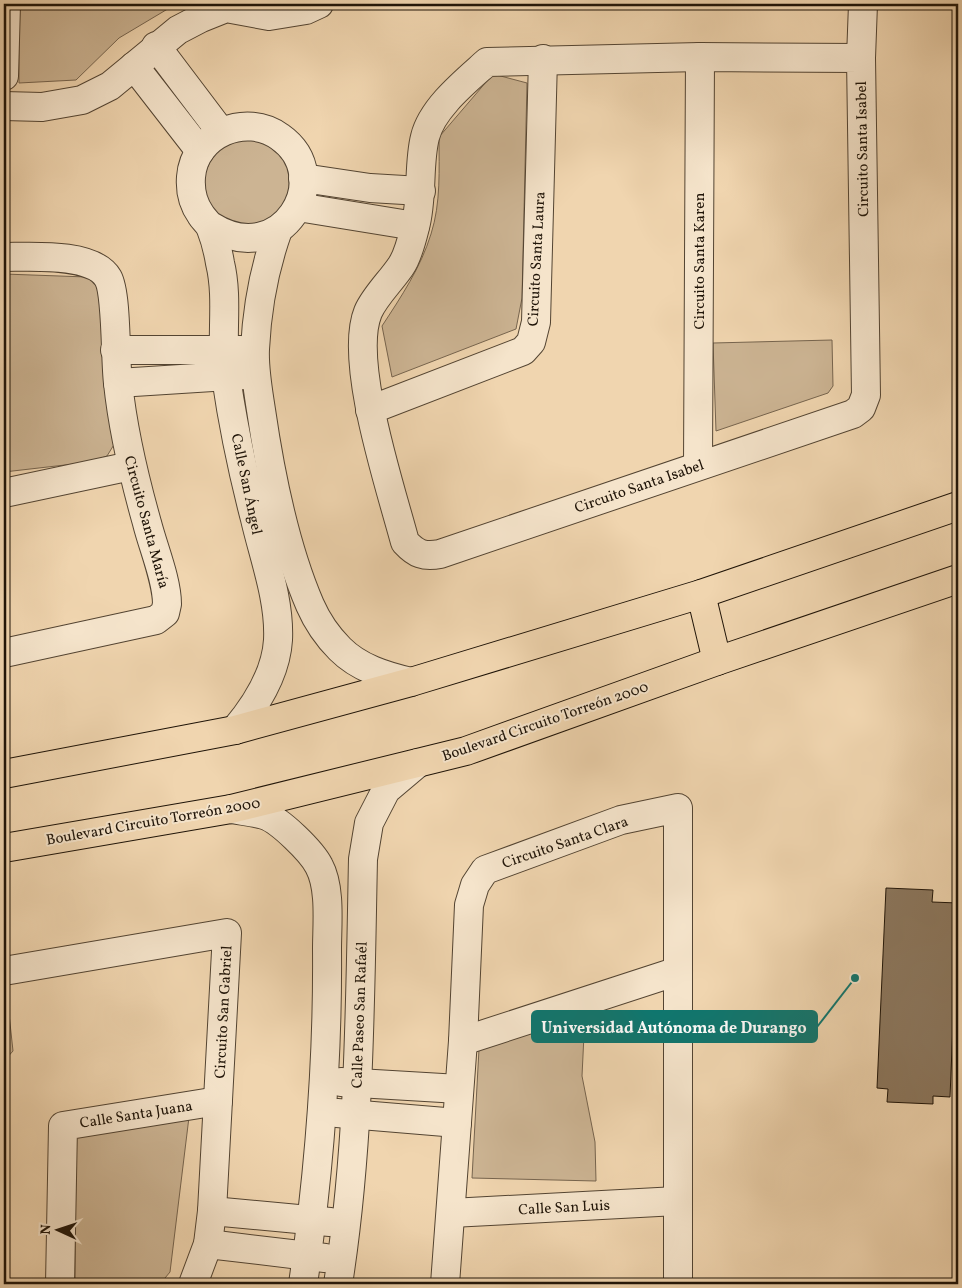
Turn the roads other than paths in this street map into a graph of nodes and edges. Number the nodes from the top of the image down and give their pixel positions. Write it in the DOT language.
graph roads {
  1 [pos="6,4"];
  2 [pos="320,4"];
  3 [pos="863,4"];
  4 [pos="226,6"];
  5 [pos="156,46"];
  6 [pos="700,57"];
  7 [pos="861,58"];
  8 [pos="544,59"];
  9 [pos="134,66"];
  10 [pos="4,76"];
  11 [pos="4,106"];
  12 [pos="221,132"];
  13 [pos="200,151"];
  14 [pos="303,178"];
  15 [pos="421,192"];
  16 [pos="298,207"];
  17 [pos="210,226"];
  18 [pos="416,226"];
  19 [pos="278,230"];
  20 [pos="4,257"];
  21 [pos="115,350"];
  22 [pos="256,362"];
  23 [pos="224,363"];
  24 [pos="118,383"];
  25 [pos="370,410"];
  26 [pos="698,465"];
  27 [pos="131,466"];
  28 [pos="4,493"];
  29 [pos="958,506"];
  30 [pos="958,579"];
  31 [pos="701,594"];
  32 [pos="4,653"];
  33 [pos="717,661"];
  34 [pos="411,682"];
  35 [pos="235,730"];
  36 [pos="418,764"];
  37 [pos="4,774"];
  38 [pos="231,809"];
  39 [pos="4,848"];
  40 [pos="4,971"];
  41 [pos="678,972"];
  42 [pos="463,1041"];
  43 [pos="325,1081"];
  44 [pos="359,1083"];
  45 [pos="459,1089"];
  46 [pos="218,1101"];
  47 [pos="323,1112"];
  48 [pos="355,1115"];
  49 [pos="457,1123"];
  50 [pos="678,1201"];
  51 [pos="212,1211"];
  52 [pos="450,1213"];
  53 [pos="312,1220"];
  54 [pos="346,1223"];
  55 [pos="208,1244"];
  56 [pos="307,1256"];
  57 [pos="340,1272"];
  58 [pos="60,1284"];
  59 [pos="193,1284"];
  60 [pos="303,1284"];
  61 [pos="445,1284"];
  62 [pos="678,1284"];
  1 -- 10 [label="street"];
  2 -- 4 [label="street"];
  3 -- 7 [label="street, Circuito Santa Isabel"];
  4 -- 5 [label="street"];
  5 -- 9 [label="street"];
  5 -- 12 [label="street"];
  6 -- 7 [label="street, Circuito Santa Isabel"];
  6 -- 8 [label="street, Circuito Santa Isabel"];
  6 -- 26 [label="street, Circuito Santa Karen"];
  7 -- 26 [label="street, Circuito Santa Isabel"];
  8 -- 15 [label="street, Circuito Santa Isabel"];
  8 -- 25 [label="street, Circuito Santa Laura"];
  9 -- 11 [label="street"];
  9 -- 13 [label="street"];
  12 -- 13 [label="street"];
  12 -- 14 [label="street"];
  13 -- 17 [label="street"];
  14 -- 15 [label="street"];
  14 -- 16 [label="street"];
  15 -- 18 [label="street, Circuito Santa Isabel"];
  16 -- 18 [label="street"];
  16 -- 19 [label="street"];
  17 -- 19 [label="street"];
  17 -- 23 [label="street, Calle San Ángel"];
  18 -- 25 [label="street, Circuito Santa Isabel"];
  19 -- 22 [label="street, Calle San Ángel"];
  20 -- 21 [label="street, Circuito Santa María"];
  21 -- 23 [label="street"];
  21 -- 24 [label="street, Circuito Santa María"];
  22 -- 23 [label="street"];
  22 -- 34 [label="street, Calle San Ángel"];
  23 -- 24 [label="street"];
  23 -- 35 [label="street, Calle San Ángel"];
  24 -- 27 [label="street, Circuito Santa María"];
  25 -- 26 [label="street, Circuito Santa Isabel"];
  27 -- 28 [label="street"];
  27 -- 32 [label="street, Circuito Santa María"];
  29 -- 31 [label="main road"];
  30 -- 33 [label="main road, Boulevard Circuito Torreón 2000"];
  31 -- 33 [label="main road"];
  31 -- 34 [label="main road"];
  33 -- 36 [label="main road, Boulevard Circuito Torreón 2000"];
  34 -- 35 [label="main road"];
  35 -- 37 [label="main road"];
  36 -- 38 [label="main road, Boulevard Circuito Torreón 2000"];
  36 -- 44 [label="street, Calle Paseo San Rafaél"];
  38 -- 39 [label="main road, Boulevard Circuito Torreón 2000"];
  38 -- 43 [label="street"];
  40 -- 46 [label="street, Circuito San Gabriel"];
  41 -- 42 [label="street"];
  41 -- 42 [label="street, Circuito Santa Clara"];
  41 -- 50 [label="street, Circuito Santa Clara"];
  42 -- 45 [label="street, Circuito Santa Clara"];
  43 -- 44 [label="street"];
  43 -- 47 [label="street"];
  44 -- 45 [label="street"];
  44 -- 48 [label="street, Calle Paseo San Rafaél"];
  45 -- 49 [label="street, Circuito Santa Clara"];
  46 -- 51 [label="street, Circuito San Gabriel"];
  46 -- 58 [label="street, Calle Santa Juana"];
  47 -- 48 [label="street"];
  47 -- 53 [label="street"];
  48 -- 49 [label="street"];
  48 -- 54 [label="street, Calle Paseo San Rafaél"];
  49 -- 52 [label="street, Circuito Santa Clara"];
  50 -- 52 [label="street, Calle San Luis"];
  50 -- 62 [label="street, Circuito Santa Clara"];
  51 -- 53 [label="street"];
  51 -- 55 [label="street, Circuito San Gabriel"];
  52 -- 61 [label="street, Circuito Santa Clara"];
  53 -- 54 [label="street"];
  53 -- 56 [label="street"];
  54 -- 57 [label="street, Calle Paseo San Rafaél"];
  55 -- 56 [label="street"];
  55 -- 59 [label="street, Circuito San Gabriel"];
  56 -- 57 [label="street"];
  56 -- 60 [label="street"];
}
